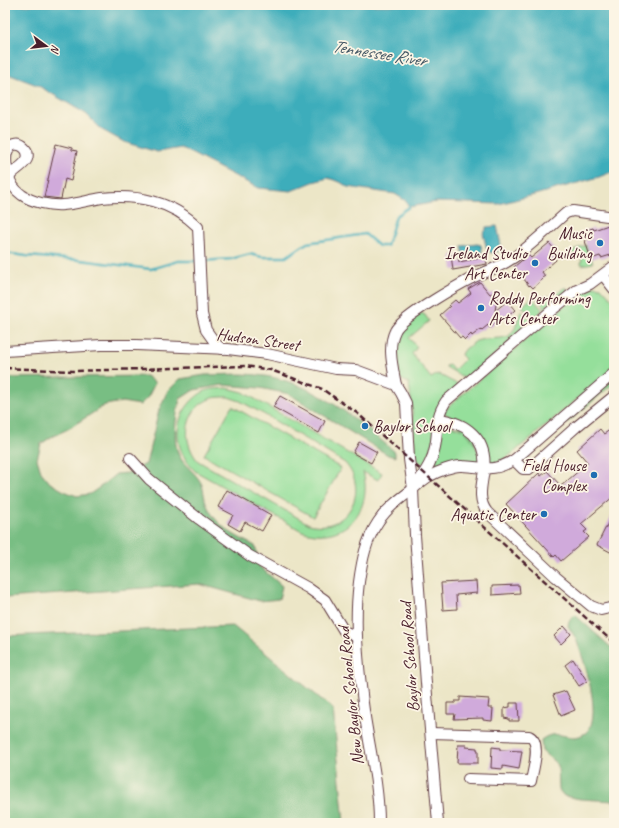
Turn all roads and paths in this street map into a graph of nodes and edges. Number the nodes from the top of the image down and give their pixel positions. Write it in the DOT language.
graph roads {
  1 [pos="10,176"];
  2 [pos="614,217"];
  3 [pos="614,266"];
  4 [pos="603,275"];
  5 [pos="614,289"];
  6 [pos="222,349"];
  7 [pos="5,351"];
  8 [pos="614,373"];
  9 [pos="396,385"];
  10 [pos="614,396"];
  11 [pos="438,419"];
  12 [pos="130,458"];
  13 [pos="514,460"];
  14 [pos="484,469"];
  15 [pos="413,489"];
  16 [pos="614,607"];
  17 [pos="357,637"];
  18 [pos="431,733"];
  19 [pos="468,779"];
  20 [pos="379,823"];
  21 [pos="438,823"];
  1 -- 6 [label="street"];
  2 -- 9 [label="street"];
  3 -- 4 [label="street"];
  4 -- 5 [label="street"];
  4 -- 11 [label="street"];
  6 -- 7 [label="street, Hudson Street"];
  6 -- 9 [label="street, Hudson Street"];
  8 -- 13 [label="street, New Baylor School Road"];
  9 -- 15 [label="street"];
  10 -- 13 [label="street"];
  11 -- 14 [label="street"];
  11 -- 15 [label="street"];
  12 -- 17 [label="street"];
  13 -- 14 [label="street, New Baylor School Road"];
  14 -- 15 [label="street, New Baylor School Road"];
  14 -- 16 [label="street"];
  15 -- 17 [label="street, New Baylor School Road"];
  15 -- 18 [label="street, Baylor School Road"];
  17 -- 20 [label="street, New Baylor School Road"];
  18 -- 19 [label="street"];
  18 -- 21 [label="street, Baylor School Road"];
}
